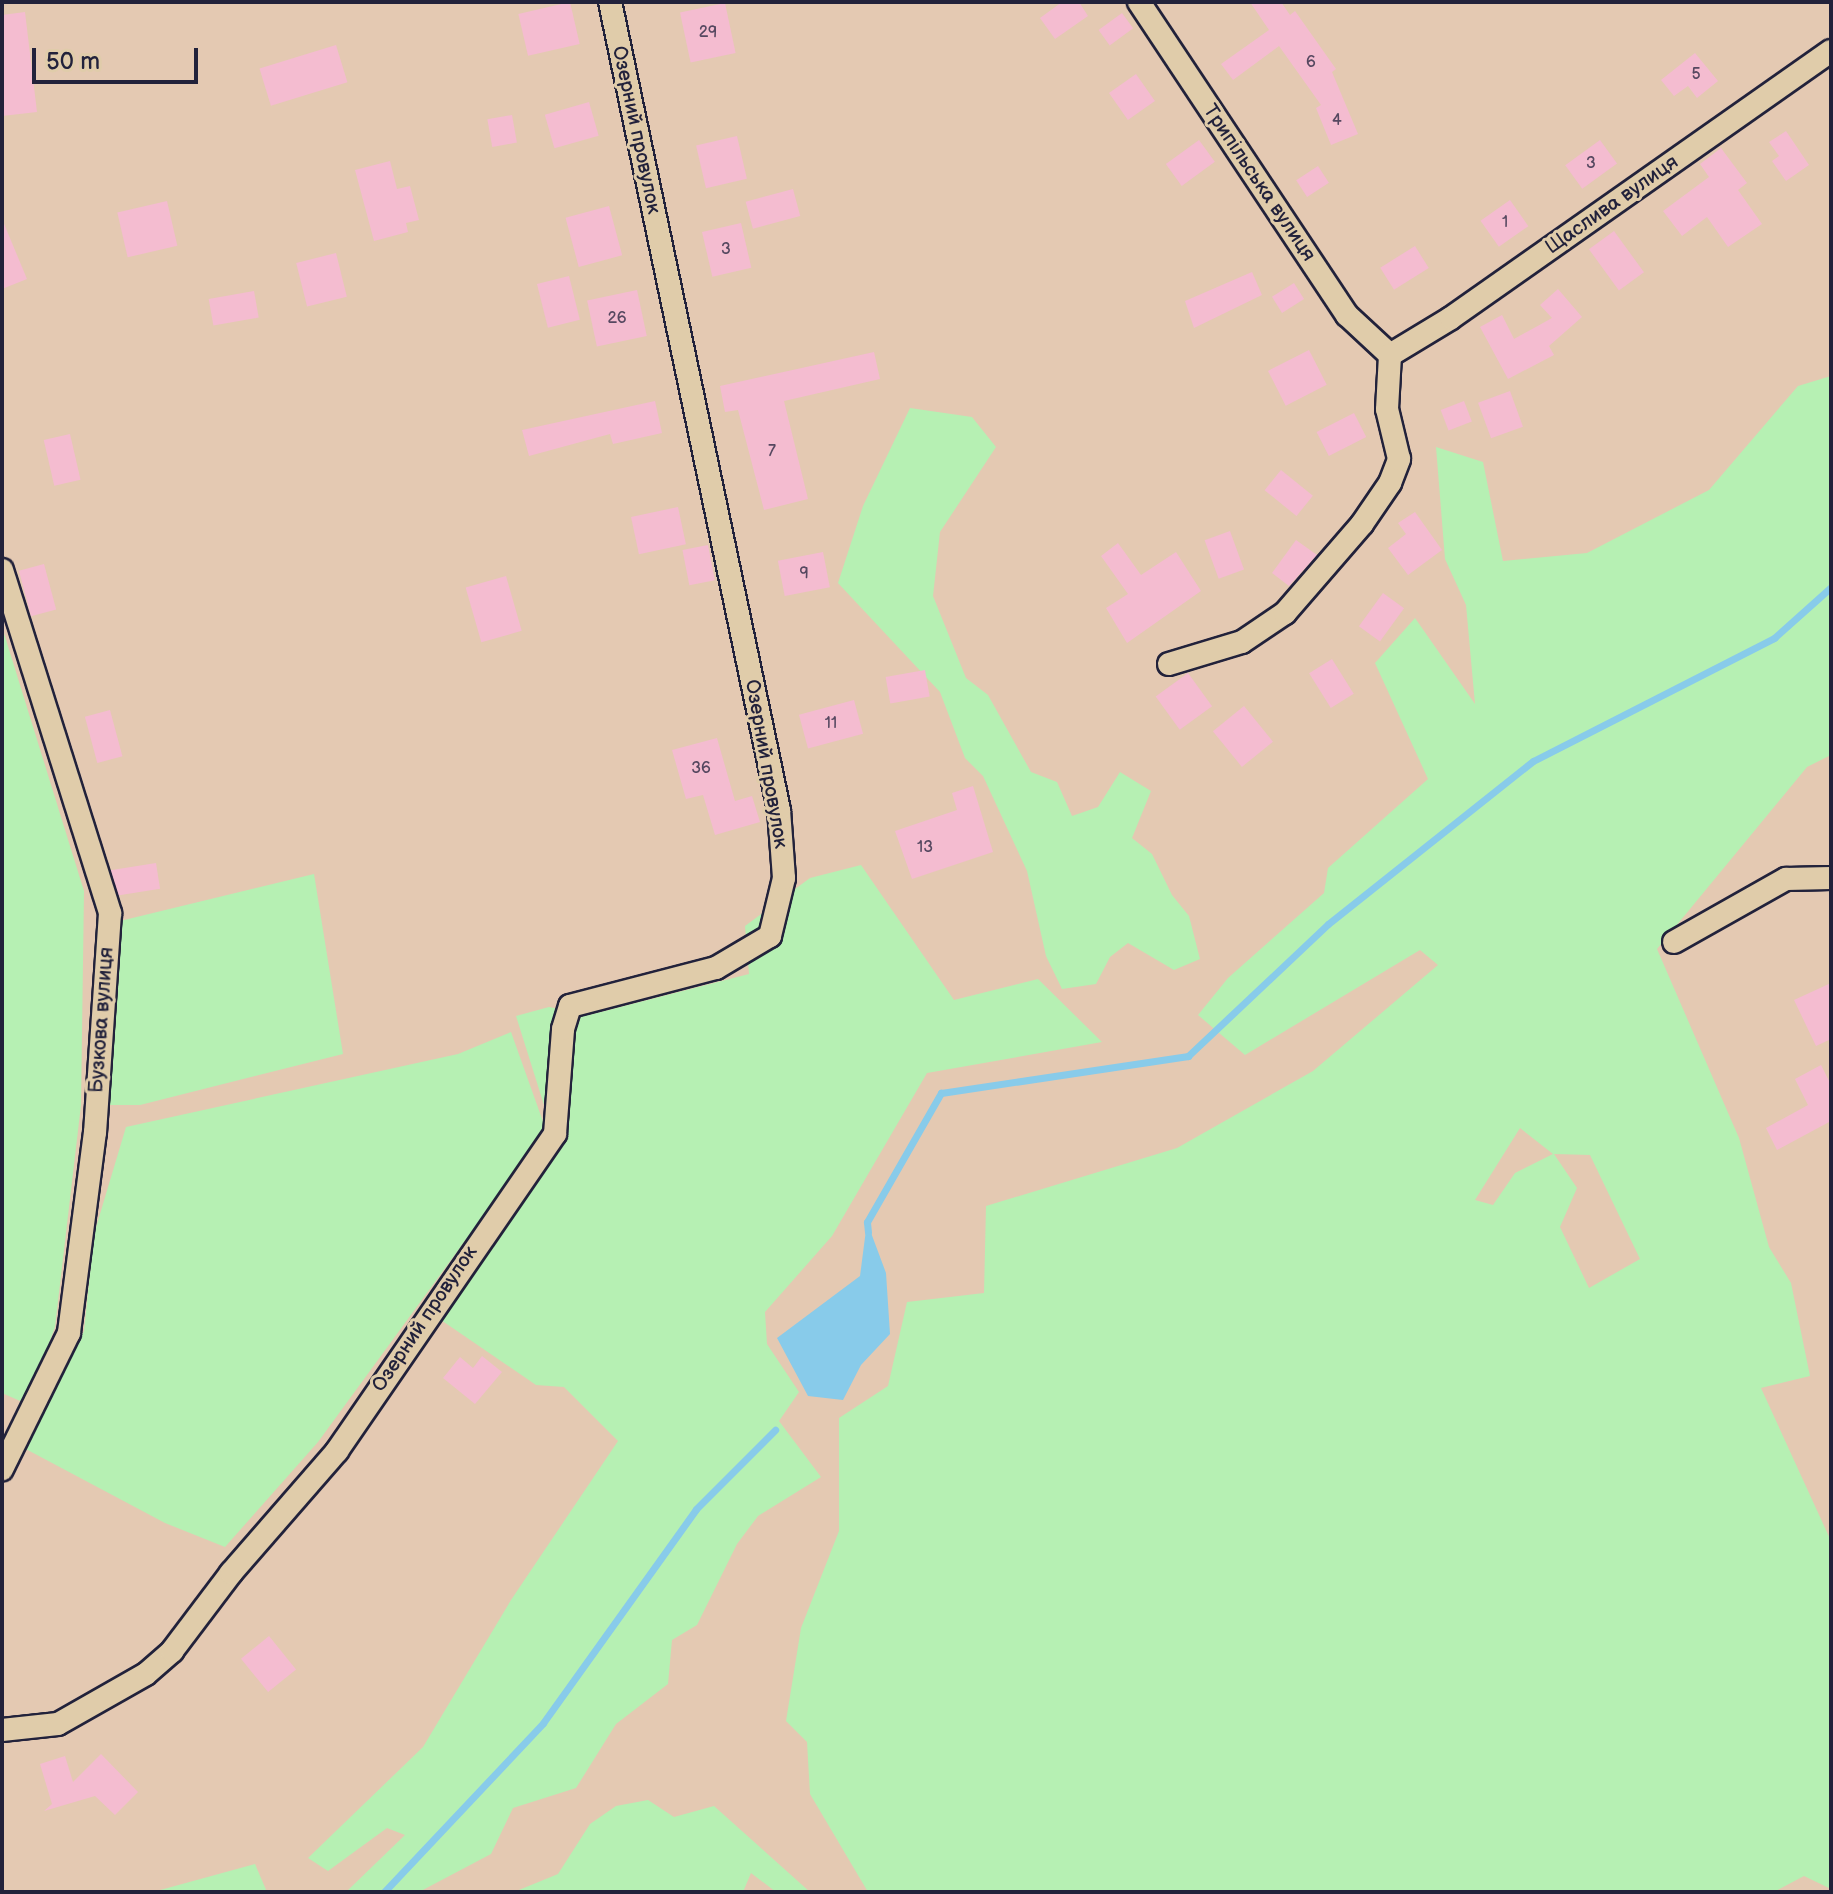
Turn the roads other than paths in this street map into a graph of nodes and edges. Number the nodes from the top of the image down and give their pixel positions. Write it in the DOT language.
graph roads {
  1 [pos="610,2"];
  2 [pos="1139,2"];
  3 [pos="1831,51"];
  4 [pos="1390,355"];
  5 [pos="2,570"];
  6 [pos="1169,664"];
  7 [pos="1831,878"];
  8 [pos="1674,942"];
  9 [pos="2,1469"];
  10 [pos="2,1730"];
  1 -- 10 [label="street, Озерний провулок"];
  2 -- 4 [label="street, Трипільська вулиця"];
  3 -- 4 [label="street, Щаслива вулиця"];
  4 -- 6 [label="street"];
  5 -- 9 [label="street, Бузкова вулиця"];
  7 -- 8 [label="street"];
}
